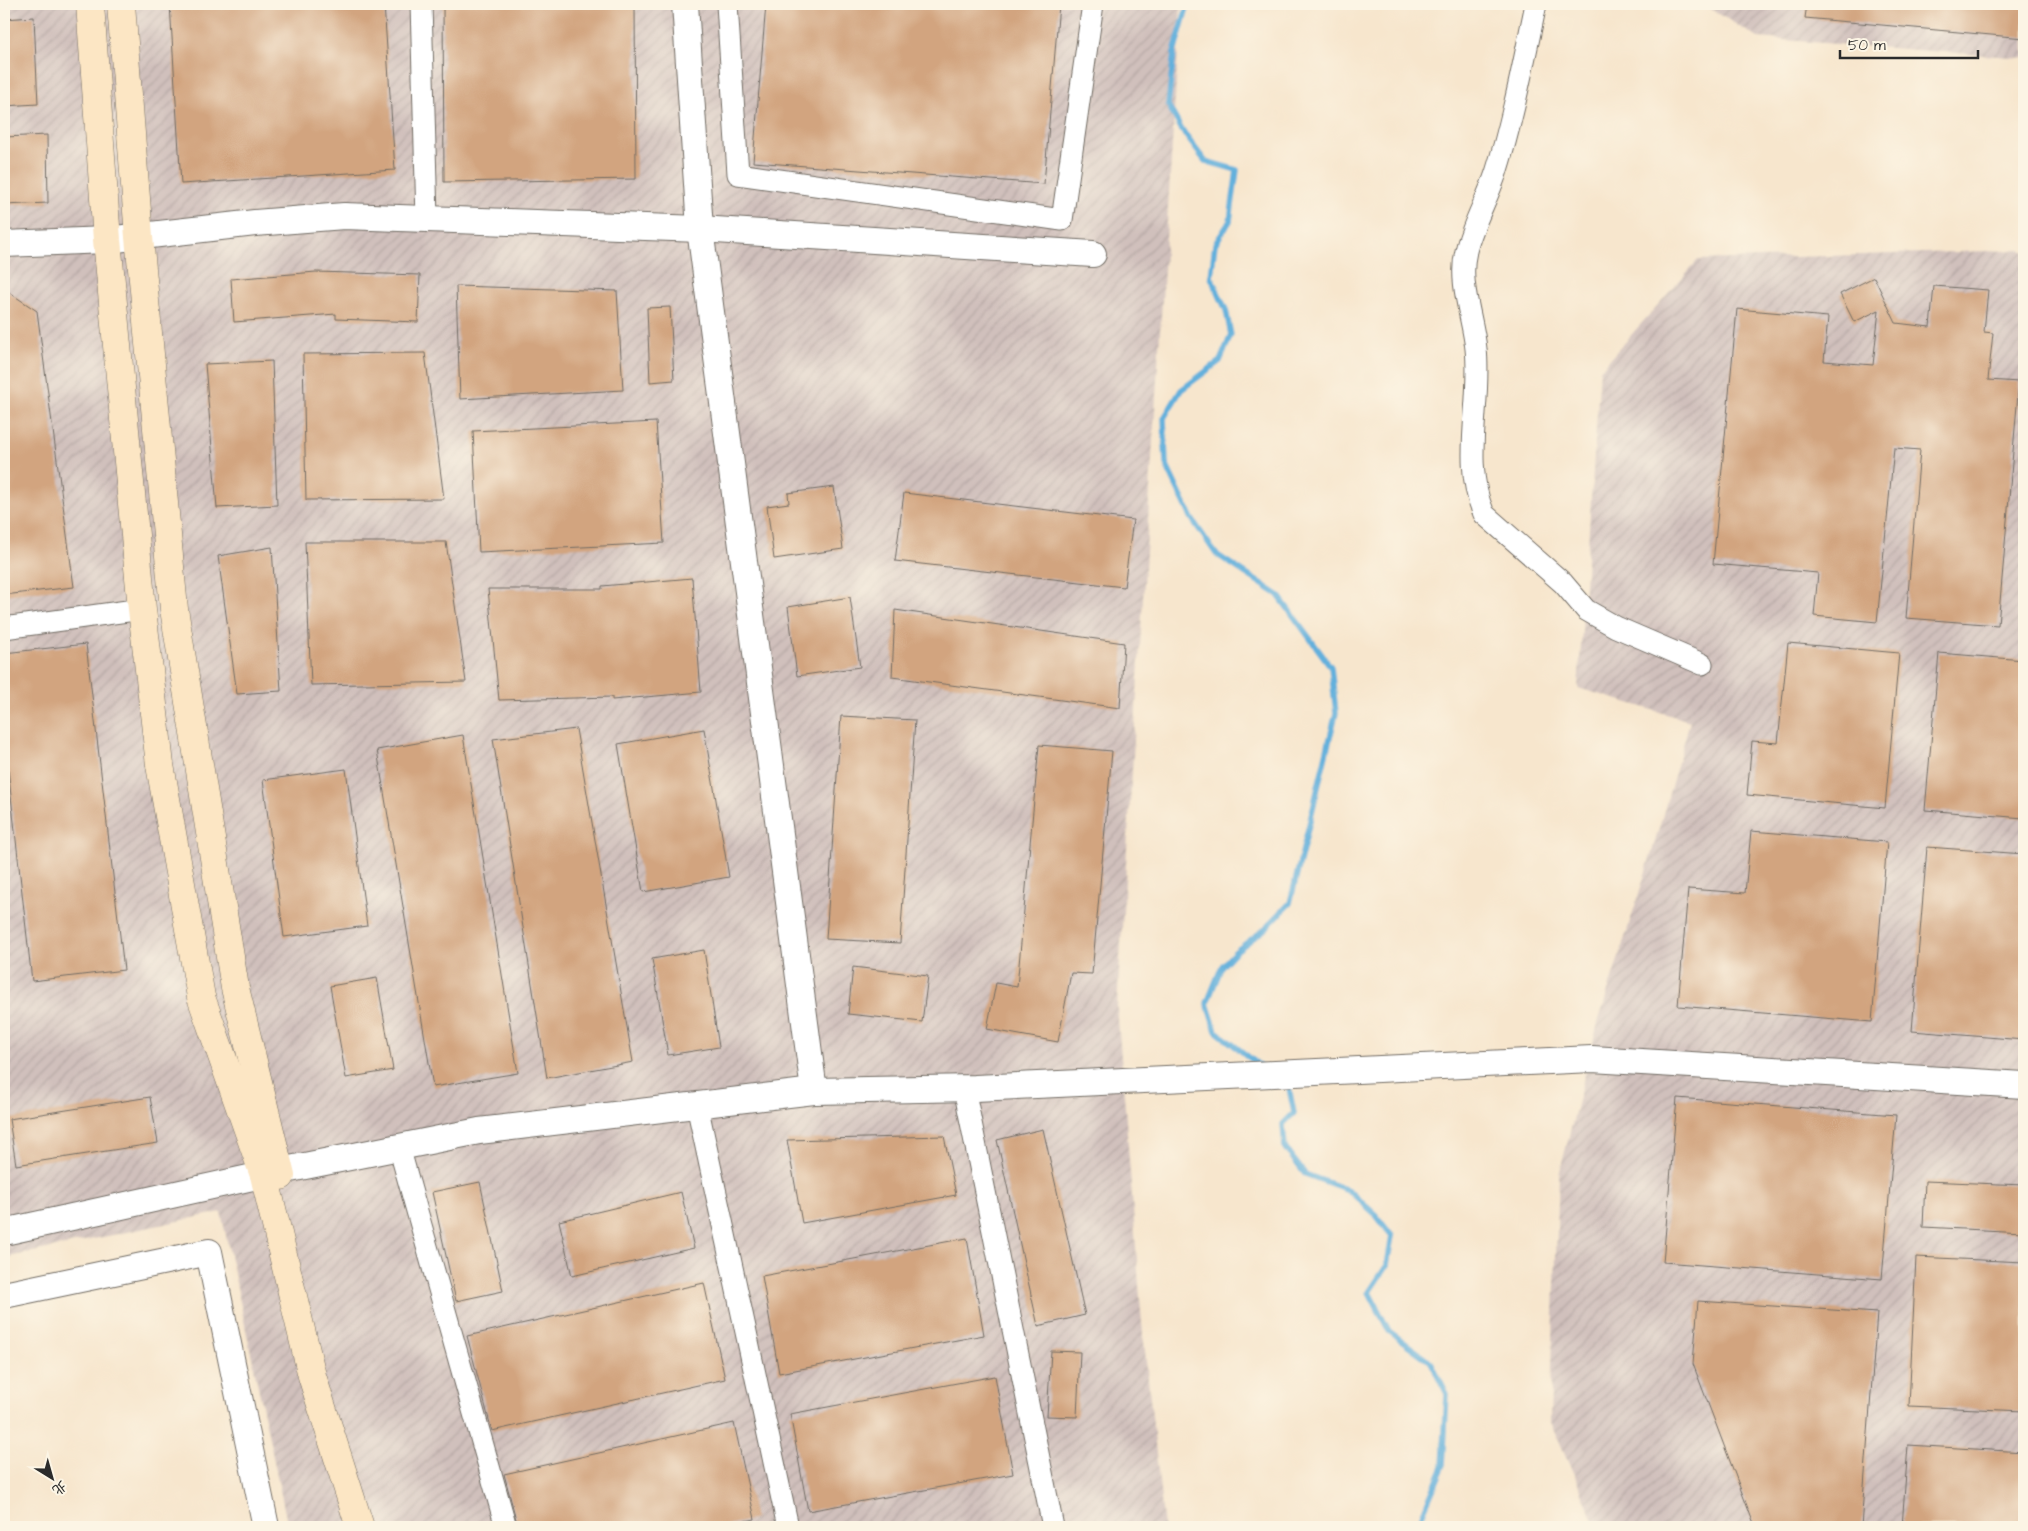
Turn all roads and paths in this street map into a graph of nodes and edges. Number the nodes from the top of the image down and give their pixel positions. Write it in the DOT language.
graph roads {
  1 [pos="90,4"];
  2 [pos="121,4"];
  3 [pos="421,4"];
  4 [pos="685,4"];
  5 [pos="726,4"];
  6 [pos="1092,4"];
  7 [pos="1536,4"];
  8 [pos="427,220"];
  9 [pos="700,230"];
  10 [pos="139,237"];
  11 [pos="107,240"];
  12 [pos="4,244"];
  13 [pos="1093,254"];
  14 [pos="142,609"];
  15 [pos="4,628"];
  16 [pos="1702,664"];
  17 [pos="2024,1085"];
  18 [pos="964,1088"];
  19 [pos="814,1091"];
  20 [pos="697,1105"];
  21 [pos="399,1147"];
  22 [pos="272,1173"];
  23 [pos="4,1232"];
  24 [pos="4,1295"];
  25 [pos="266,1527"];
  26 [pos="360,1527"];
  27 [pos="374,1527"];
  28 [pos="506,1527"];
  29 [pos="788,1527"];
  30 [pos="1053,1527"];
  1 -- 11 [label="main road"];
  2 -- 10 [label="main road"];
  3 -- 8 [label="street"];
  4 -- 9 [label="street"];
  5 -- 6 [label="street"];
  7 -- 16 [label="street"];
  8 -- 9 [label="street"];
  8 -- 10 [label="street"];
  9 -- 13 [label="street"];
  9 -- 19 [label="street"];
  10 -- 11 [label="street"];
  10 -- 22 [label="main road"];
  11 -- 12 [label="street"];
  11 -- 14 [label="main road"];
  14 -- 15 [label="street"];
  14 -- 22 [label="main road"];
  17 -- 18 [label="street"];
  18 -- 19 [label="street"];
  18 -- 30 [label="street"];
  19 -- 20 [label="street"];
  20 -- 21 [label="street"];
  20 -- 29 [label="street"];
  21 -- 22 [label="street"];
  21 -- 28 [label="street"];
  22 -- 23 [label="street"];
  22 -- 26 [label="main road"];
  22 -- 27 [label="main road"];
  24 -- 25 [label="street"];
}
